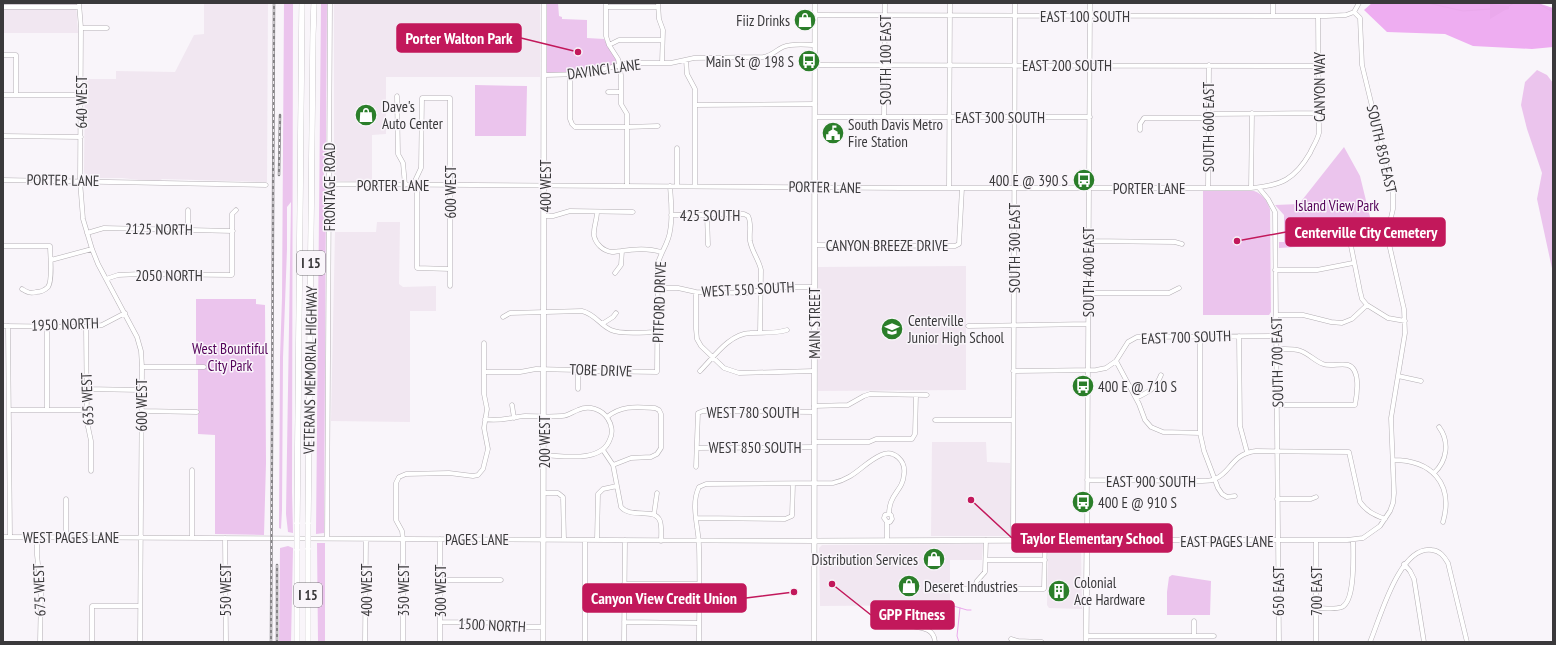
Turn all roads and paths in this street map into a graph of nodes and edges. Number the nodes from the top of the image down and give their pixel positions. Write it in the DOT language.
graph roads {
  1 [pos="302,3"];
  2 [pos="314,3"];
  3 [pos="330,3"];
  4 [pos="544,3"];
  5 [pos="815,3"];
  6 [pos="885,3"];
  7 [pos="950,3"];
  8 [pos="1015,3"];
  9 [pos="1090,3"];
  10 [pos="1272,3"];
  11 [pos="1359,3"];
  12 [pos="79,5"];
  13 [pos="606,5"];
  14 [pos="658,5"];
  15 [pos="3,6"];
  16 [pos="1354,12"];
  17 [pos="815,15"];
  18 [pos="884,16"];
  19 [pos="950,16"];
  20 [pos="1015,16"];
  21 [pos="1090,16"];
  22 [pos="1273,16"];
  23 [pos="1318,16"];
  24 [pos="81,28"];
  25 [pos="107,28"];
  26 [pos="662,40"];
  27 [pos="609,45"];
  28 [pos="815,45"];
  29 [pos="3,55"];
  30 [pos="686,60"];
  31 [pos="662,63"];
  32 [pos="619,64"];
  33 [pos="815,65"];
  34 [pos="884,65"];
  35 [pos="950,65"];
  36 [pos="1015,65"];
  37 [pos="1090,66"];
  38 [pos="1209,66"];
  39 [pos="1318,66"];
  40 [pos="545,75"];
  41 [pos="570,75"];
  42 [pos="608,92"];
  43 [pos="621,92"];
  44 [pos="3,95"];
  45 [pos="16,95"];
  46 [pos="81,95"];
  47 [pos="397,96"];
  48 [pos="815,104"];
  49 [pos="695,105"];
  50 [pos="1319,113"];
  51 [pos="1252,114"];
  52 [pos="1015,116"];
  53 [pos="1090,116"];
  54 [pos="1208,116"];
  55 [pos="815,117"];
  56 [pos="884,117"];
  57 [pos="950,117"];
  58 [pos="658,126"];
  59 [pos="627,127"];
  60 [pos="1140,130"];
  61 [pos="3,136"];
  62 [pos="81,137"];
  63 [pos="677,148"];
  64 [pos="1308,155"];
  65 [pos="3,180"];
  66 [pos="80,181"];
  67 [pos="329,184"];
  68 [pos="266,185"];
  69 [pos="405,185"];
  70 [pos="415,185"];
  71 [pos="450,185"];
  72 [pos="544,185"];
  73 [pos="627,186"];
  74 [pos="670,186"];
  75 [pos="677,186"];
  76 [pos="695,186"];
  77 [pos="815,187"];
  78 [pos="949,188"];
  79 [pos="962,188"];
  80 [pos="1014,188"];
  81 [pos="1088,188"];
  82 [pos="1208,188"];
  83 [pos="1251,188"];
  84 [pos="1259,188"];
  85 [pos="188,210"];
  86 [pos="236,210"];
  87 [pos="597,212"];
  88 [pos="633,212"];
  89 [pos="707,214"];
  90 [pos="671,215"];
  91 [pos="545,216"];
  92 [pos="188,229"];
  93 [pos="232,231"];
  94 [pos="87,232"];
  95 [pos="1088,241"];
  96 [pos="1350,241"];
  97 [pos="1182,244"];
  98 [pos="815,245"];
  99 [pos="3,246"];
  100 [pos="708,246"];
  101 [pos="92,249"];
  102 [pos="622,250"];
  103 [pos="661,252"];
  104 [pos="51,260"];
  105 [pos="1353,263"];
  106 [pos="450,269"];
  107 [pos="1275,270"];
  108 [pos="615,273"];
  109 [pos="106,279"];
  110 [pos="450,286"];
  111 [pos="814,286"];
  112 [pos="658,288"];
  113 [pos="1179,288"];
  114 [pos="22,289"];
  115 [pos="761,289"];
  116 [pos="696,292"];
  117 [pos="1088,292"];
  118 [pos="1367,305"];
  119 [pos="544,312"];
  120 [pos="125,313"];
  121 [pos="616,313"];
  122 [pos="1276,315"];
  123 [pos="503,317"];
  124 [pos="1405,321"];
  125 [pos="602,324"];
  126 [pos="1014,324"];
  127 [pos="1088,324"];
  128 [pos="3,326"];
  129 [pos="8,326"];
  130 [pos="968,326"];
  131 [pos="47,327"];
  132 [pos="86,327"];
  133 [pos="787,330"];
  134 [pos="657,332"];
  135 [pos="760,332"];
  136 [pos="1200,336"];
  137 [pos="1239,336"];
  138 [pos="1276,336"];
  139 [pos="484,343"];
  140 [pos="1276,349"];
  141 [pos="713,358"];
  142 [pos="1116,361"];
  143 [pos="142,367"];
  144 [pos="204,367"];
  145 [pos="544,369"];
  146 [pos="578,370"];
  147 [pos="1087,370"];
  148 [pos="700,371"];
  149 [pos="814,371"];
  150 [pos="1013,371"];
  151 [pos="484,372"];
  152 [pos="657,372"];
  153 [pos="1161,375"];
  154 [pos="1398,376"];
  155 [pos="1421,381"];
  156 [pos="578,388"];
  157 [pos="86,389"];
  158 [pos="142,390"];
  159 [pos="916,394"];
  160 [pos="927,395"];
  161 [pos="1136,398"];
  162 [pos="512,405"];
  163 [pos="1277,405"];
  164 [pos="47,409"];
  165 [pos="814,409"];
  166 [pos="9,410"];
  167 [pos="86,410"];
  168 [pos="142,411"];
  169 [pos="197,412"];
  170 [pos="544,416"];
  171 [pos="607,417"];
  172 [pos="514,418"];
  173 [pos="486,419"];
  174 [pos="935,420"];
  175 [pos="1013,420"];
  176 [pos="1440,427"];
  177 [pos="1200,433"];
  178 [pos="814,445"];
  179 [pos="697,448"];
  180 [pos="603,450"];
  181 [pos="1278,451"];
  182 [pos="1247,452"];
  183 [pos="544,455"];
  184 [pos="1393,460"];
  185 [pos="614,465"];
  186 [pos="696,467"];
  187 [pos="192,470"];
  188 [pos="91,471"];
  189 [pos="1434,473"];
  190 [pos="1087,480"];
  191 [pos="1214,480"];
  192 [pos="792,484"];
  193 [pos="814,484"];
  194 [pos="617,486"];
  195 [pos="544,493"];
  196 [pos="657,494"];
  197 [pos="1235,496"];
  198 [pos="1316,498"];
  199 [pos="66,499"];
  200 [pos="1277,499"];
  201 [pos="654,514"];
  202 [pos="696,518"];
  203 [pos="1385,519"];
  204 [pos="1443,522"];
  205 [pos="3,537"];
  206 [pos="10,537"];
  207 [pos="66,537"];
  208 [pos="140,537"];
  209 [pos="38,538"];
  210 [pos="192,538"];
  211 [pos="225,538"];
  212 [pos="327,538"];
  213 [pos="366,539"];
  214 [pos="403,539"];
  215 [pos="440,539"];
  216 [pos="544,540"];
  217 [pos="564,540"];
  218 [pos="585,540"];
  219 [pos="597,540"];
  220 [pos="624,540"];
  221 [pos="661,540"];
  222 [pos="887,540"];
  223 [pos="986,540"];
  224 [pos="1012,540"];
  225 [pos="1045,540"];
  226 [pos="1086,540"];
  227 [pos="1352,540"];
  228 [pos="699,541"];
  229 [pos="1278,541"];
  230 [pos="1316,541"];
  231 [pos="814,542"];
  232 [pos="986,560"];
  233 [pos="1045,560"];
  234 [pos="1404,564"];
  235 [pos="440,580"];
  236 [pos="501,580"];
  237 [pos="624,584"];
  238 [pos="699,584"];
  239 [pos="953,589"];
  240 [pos="974,589"];
  241 [pos="140,606"];
  242 [pos="1316,608"];
  243 [pos="1194,621"];
  244 [pos="440,622"];
  245 [pos="624,622"];
  246 [pos="699,623"];
  247 [pos="911,626"];
  248 [pos="543,627"];
  249 [pos="1130,636"];
  250 [pos="1194,636"];
  251 [pos="1214,636"];
  252 [pos="1011,639"];
  253 [pos="1086,639"];
  254 [pos="40,642"];
  255 [pos="92,642"];
  256 [pos="140,642"];
  257 [pos="226,642"];
  258 [pos="297,642"];
  259 [pos="308,642"];
  260 [pos="365,642"];
  261 [pos="403,642"];
  262 [pos="440,642"];
  263 [pos="543,642"];
  264 [pos="585,642"];
  265 [pos="624,642"];
  266 [pos="699,642"];
  267 [pos="814,642"];
  268 [pos="935,642"];
  269 [pos="1042,642"];
  270 [pos="1130,642"];
  271 [pos="1278,642"];
  272 [pos="1316,642"];
  273 [pos="1370,642"];
  274 [pos="1424,642"];
  275 [pos="1467,642"];
  1 -- 258 [label="highway, VETERANS MEMORIAL HIGHWAY / I 15, bridge"];
  2 -- 259 [label="highway, VETERANS MEMORIAL HIGHWAY / I 15, bridge"];
  3 -- 67 [label="street, FRONTAGE ROAD"];
  4 -- 40 [label="main road, 400 WEST"];
  5 -- 17 [label="main road, MAIN STREET"];
  6 -- 18 [label="street, SOUTH 100 EAST"];
  7 -- 19 [label="street"];
  8 -- 20 [label="street, SOUTH 300 EAST"];
  9 -- 21 [label="street, SOUTH 400 EAST"];
  10 -- 22 [label="street"];
  11 -- 16 [label="street"];
  12 -- 15 [label="street"];
  12 -- 24 [label="street, 640 WEST"];
  13 -- 14 [label="street"];
  13 -- 27 [label="street"];
  14 -- 26 [label="street"];
  16 -- 23 [label="street, EAST 100 SOUTH"];
  16 -- 124 [label="street, SOUTH 850 EAST"];
  17 -- 18 [label="street, EAST 100 SOUTH"];
  17 -- 28 [label="main road, MAIN STREET"];
  18 -- 19 [label="street, EAST 100 SOUTH"];
  18 -- 34 [label="street, SOUTH 100 EAST"];
  19 -- 20 [label="street, EAST 100 SOUTH"];
  19 -- 35 [label="street"];
  20 -- 21 [label="street, EAST 100 SOUTH"];
  20 -- 36 [label="street, SOUTH 300 EAST"];
  21 -- 22 [label="street, EAST 100 SOUTH"];
  21 -- 37 [label="street, SOUTH 400 EAST"];
  22 -- 23 [label="street, EAST 100 SOUTH"];
  23 -- 39 [label="street, CANYON WAY"];
  24 -- 25 [label="street"];
  24 -- 46 [label="street, 640 WEST"];
  26 -- 27 [label="street"];
  26 -- 31 [label="street"];
  27 -- 32 [label="street"];
  28 -- 30 [label="street, DAVINCI LANE"];
  28 -- 33 [label="main road, MAIN STREET"];
  29 -- 45 [label="street"];
  30 -- 31 [label="street, DAVINCI LANE"];
  30 -- 49 [label="street"];
  31 -- 32 [label="street, DAVINCI LANE"];
  32 -- 41 [label="street, DAVINCI LANE"];
  32 -- 43 [label="street"];
  33 -- 34 [label="street, EAST 200 SOUTH"];
  33 -- 48 [label="main road, MAIN STREET"];
  34 -- 35 [label="street, EAST 200 SOUTH"];
  34 -- 56 [label="street, SOUTH 100 EAST"];
  35 -- 36 [label="street, EAST 200 SOUTH"];
  35 -- 57 [label="street"];
  36 -- 37 [label="street, EAST 200 SOUTH"];
  36 -- 52 [label="street, SOUTH 300 EAST"];
  37 -- 38 [label="street, EAST 200 SOUTH"];
  37 -- 53 [label="street, SOUTH 400 EAST"];
  38 -- 39 [label="street, EAST 200 SOUTH"];
  38 -- 54 [label="street, SOUTH 600 EAST"];
  39 -- 50 [label="street, CANYON WAY"];
  40 -- 41 [label="street, DAVINCI LANE"];
  40 -- 72 [label="main road, 400 WEST"];
  41 -- 59 [label="street"];
  42 -- 43 [label="street"];
  43 -- 59 [label="street"];
  44 -- 45 [label="street"];
  45 -- 46 [label="street"];
  46 -- 62 [label="street, 640 WEST"];
  47 -- 69 [label="street"];
  48 -- 49 [label="street"];
  48 -- 55 [label="main road, MAIN STREET"];
  49 -- 76 [label="street"];
  50 -- 51 [label="street"];
  50 -- 64 [label="street, CANYON WAY"];
  51 -- 54 [label="street"];
  51 -- 83 [label="street"];
  52 -- 53 [label="street, EAST 300 SOUTH"];
  52 -- 57 [label="street, EAST 300 SOUTH"];
  52 -- 80 [label="street, SOUTH 300 EAST"];
  53 -- 81 [label="street, SOUTH 400 EAST"];
  54 -- 60 [label="street"];
  54 -- 82 [label="street, SOUTH 600 EAST"];
  55 -- 56 [label="street, EAST 300 SOUTH"];
  55 -- 77 [label="main road, MAIN STREET"];
  56 -- 57 [label="street, EAST 300 SOUTH"];
  57 -- 78 [label="street"];
  58 -- 59 [label="street"];
  59 -- 73 [label="street"];
  61 -- 62 [label="street"];
  62 -- 66 [label="street, 640 WEST"];
  63 -- 75 [label="street"];
  64 -- 84 [label="street, PORTER LANE"];
  65 -- 66 [label="street, PORTER LANE"];
  66 -- 68 [label="street, PORTER LANE"];
  66 -- 94 [label="street, 600 WEST"];
  67 -- 69 [label="street, PORTER LANE"];
  67 -- 212 [label="street, FRONTAGE ROAD"];
  69 -- 70 [label="street, PORTER LANE"];
  70 -- 71 [label="street, PORTER LANE"];
  70 -- 71 [label="street, 600 WEST"];
  70 -- 106 [label="street"];
  71 -- 72 [label="street, PORTER LANE"];
  71 -- 106 [label="street, 600 WEST"];
  72 -- 73 [label="street, PORTER LANE"];
  72 -- 91 [label="main road, 400 WEST"];
  73 -- 74 [label="street, PORTER LANE"];
  74 -- 75 [label="street, PORTER LANE"];
  74 -- 90 [label="street, PITFORD DRIVE"];
  75 -- 76 [label="street, PORTER LANE"];
  76 -- 77 [label="street, PORTER LANE"];
  77 -- 78 [label="street, PORTER LANE"];
  77 -- 98 [label="main road, MAIN STREET"];
  78 -- 79 [label="street, PORTER LANE"];
  79 -- 80 [label="street, PORTER LANE"];
  79 -- 98 [label="street, CANYON BREEZE DRIVE"];
  80 -- 81 [label="street, PORTER LANE"];
  80 -- 126 [label="street, SOUTH 300 EAST"];
  81 -- 82 [label="street, PORTER LANE"];
  81 -- 95 [label="street, SOUTH 400 EAST"];
  82 -- 83 [label="street, PORTER LANE"];
  83 -- 84 [label="street, PORTER LANE"];
  84 -- 107 [label="street, SOUTH 700 EAST"];
  85 -- 92 [label="street"];
  86 -- 93 [label="street"];
  87 -- 88 [label="street"];
  87 -- 91 [label="street"];
  87 -- 102 [label="street"];
  89 -- 90 [label="street, 425 SOUTH"];
  89 -- 100 [label="street"];
  89 -- 115 [label="street, 425 SOUTH"];
  90 -- 103 [label="street, PITFORD DRIVE"];
  91 -- 119 [label="main road, 400 WEST"];
  92 -- 93 [label="street, 2125 NORTH"];
  92 -- 94 [label="street, 2125 NORTH"];
  93 -- 109 [label="street, 2050 NORTH"];
  94 -- 101 [label="street, 600 WEST"];
  95 -- 97 [label="street"];
  95 -- 117 [label="street, SOUTH 400 EAST"];
  96 -- 105 [label="street"];
  98 -- 111 [label="main road, MAIN STREET"];
  99 -- 104 [label="street"];
  101 -- 104 [label="street"];
  101 -- 109 [label="street, 600 WEST"];
  102 -- 103 [label="street"];
  102 -- 108 [label="street"];
  103 -- 112 [label="street, PITFORD DRIVE"];
  104 -- 114 [label="street"];
  105 -- 107 [label="street"];
  105 -- 118 [label="street"];
  106 -- 110 [label="street, 600 WEST"];
  107 -- 122 [label="street, SOUTH 700 EAST"];
  109 -- 120 [label="street, 600 WEST"];
  111 -- 115 [label="street, WEST 550 SOUTH"];
  111 -- 149 [label="main road, MAIN STREET"];
  112 -- 116 [label="street, WEST 550 SOUTH"];
  112 -- 134 [label="street, PITFORD DRIVE"];
  113 -- 117 [label="street"];
  115 -- 116 [label="street, WEST 550 SOUTH"];
  115 -- 135 [label="street"];
  116 -- 141 [label="street"];
  117 -- 127 [label="street, SOUTH 400 EAST"];
  118 -- 122 [label="street"];
  118 -- 124 [label="street"];
  119 -- 123 [label="street"];
  119 -- 125 [label="street"];
  119 -- 145 [label="main road, 400 WEST"];
  120 -- 132 [label="street, 1950 NORTH"];
  120 -- 143 [label="street, 600 WEST"];
  121 -- 125 [label="street"];
  122 -- 138 [label="street, SOUTH 700 EAST"];
  124 -- 154 [label="street, SOUTH 850 EAST"];
  125 -- 134 [label="street"];
  126 -- 127 [label="street"];
  126 -- 130 [label="street"];
  126 -- 150 [label="street, SOUTH 300 EAST"];
  127 -- 147 [label="street, SOUTH 400 EAST"];
  128 -- 129 [label="street, 1950 NORTH"];
  129 -- 131 [label="street, 1950 NORTH"];
  129 -- 166 [label="street"];
  131 -- 132 [label="street, 1950 NORTH"];
  131 -- 164 [label="street"];
  132 -- 157 [label="street, 635 WEST"];
  133 -- 135 [label="street"];
  134 -- 152 [label="street, PITFORD DRIVE"];
  135 -- 141 [label="street"];
  136 -- 137 [label="street, EAST 700 SOUTH"];
  136 -- 142 [label="street, EAST 700 SOUTH"];
  136 -- 177 [label="street"];
  137 -- 138 [label="street, EAST 700 SOUTH"];
  137 -- 182 [label="street"];
  138 -- 140 [label="street, SOUTH 700 EAST"];
  139 -- 151 [label="street"];
  140 -- 163 [label="street, SOUTH 700 EAST"];
  140 -- 163 [label="street"];
  141 -- 148 [label="street"];
  141 -- 149 [label="street"];
  142 -- 147 [label="street"];
  142 -- 161 [label="street"];
  143 -- 144 [label="street"];
  143 -- 158 [label="street, 600 WEST"];
  145 -- 146 [label="street, TOBE DRIVE"];
  145 -- 151 [label="street, TOBE DRIVE"];
  145 -- 170 [label="main road, 200 WEST"];
  146 -- 152 [label="street, TOBE DRIVE"];
  146 -- 156 [label="street"];
  147 -- 150 [label="street"];
  147 -- 190 [label="street, SOUTH 400 EAST"];
  149 -- 165 [label="main road, MAIN STREET"];
  150 -- 175 [label="street, SOUTH 300 EAST"];
  151 -- 173 [label="street"];
  153 -- 161 [label="street"];
  154 -- 155 [label="street"];
  154 -- 184 [label="street, SOUTH 850 EAST"];
  157 -- 158 [label="street"];
  157 -- 167 [label="street, 635 WEST"];
  158 -- 168 [label="street, 600 WEST"];
  159 -- 160 [label="street"];
  159 -- 165 [label="street"];
  159 -- 178 [label="street, WEST 850 SOUTH"];
  161 -- 177 [label="street"];
  162 -- 172 [label="street"];
  163 -- 181 [label="street, SOUTH 700 EAST"];
  164 -- 166 [label="street"];
  164 -- 167 [label="street"];
  165 -- 178 [label="main road, MAIN STREET"];
  165 -- 179 [label="street, WEST 780 SOUTH"];
  166 -- 206 [label="street"];
  167 -- 188 [label="street, 635 WEST"];
  168 -- 169 [label="street"];
  168 -- 208 [label="street, 600 WEST"];
  170 -- 171 [label="street"];
  170 -- 172 [label="street"];
  170 -- 183 [label="main road, 200 WEST"];
  171 -- 180 [label="street"];
  171 -- 185 [label="street"];
  172 -- 173 [label="street"];
  173 -- 214 [label="street, 350 WEST"];
  174 -- 175 [label="street"];
  175 -- 224 [label="street, SOUTH 300 EAST"];
  176 -- 189 [label="street"];
  177 -- 191 [label="street"];
  178 -- 179 [label="street, WEST 850 SOUTH"];
  178 -- 193 [label="main road, MAIN STREET"];
  179 -- 186 [label="street"];
  180 -- 183 [label="street"];
  180 -- 185 [label="street"];
  181 -- 182 [label="street"];
  181 -- 200 [label="street, SOUTH 700 EAST"];
  181 -- 203 [label="street"];
  182 -- 191 [label="street"];
  183 -- 195 [label="main road, 200 WEST"];
  184 -- 189 [label="street"];
  184 -- 203 [label="street, SOUTH 850 EAST"];
  185 -- 194 [label="street"];
  187 -- 210 [label="street"];
  189 -- 204 [label="street"];
  190 -- 191 [label="street, EAST 900 SOUTH"];
  190 -- 226 [label="street, SOUTH 400 EAST"];
  191 -- 197 [label="street"];
  192 -- 193 [label="street"];
  192 -- 202 [label="street"];
  192 -- 202 [label="street"];
  193 -- 222 [label="street"];
  193 -- 231 [label="main road, MAIN STREET"];
  194 -- 201 [label="street"];
  194 -- 219 [label="street"];
  195 -- 216 [label="main road, 200 WEST"];
  195 -- 217 [label="street"];
  196 -- 201 [label="street"];
  198 -- 200 [label="street"];
  199 -- 207 [label="street"];
  200 -- 229 [label="street, SOUTH 700 EAST"];
  201 -- 221 [label="street"];
  202 -- 228 [label="street"];
  203 -- 227 [label="street, EAST PAGES LANE"];
  205 -- 206 [label="street, WEST PAGES LANE"];
  206 -- 209 [label="street, WEST PAGES LANE"];
  207 -- 208 [label="street, WEST PAGES LANE"];
  207 -- 209 [label="street, WEST PAGES LANE"];
  208 -- 210 [label="street, PAGES LANE"];
  208 -- 241 [label="street, 600 WEST"];
  209 -- 254 [label="street, 675 WEST"];
  210 -- 211 [label="street, PAGES LANE"];
  211 -- 212 [label="street, PAGES LANE"];
  211 -- 257 [label="street, 550 WEST"];
  212 -- 213 [label="street, PAGES LANE"];
  213 -- 214 [label="street, PAGES LANE"];
  213 -- 260 [label="street, 400 WEST"];
  214 -- 215 [label="street, PAGES LANE"];
  214 -- 261 [label="street, 350 WEST"];
  215 -- 216 [label="street, PAGES LANE"];
  215 -- 235 [label="street, 300 WEST"];
  216 -- 217 [label="street, PAGES LANE"];
  216 -- 248 [label="main road"];
  217 -- 218 [label="street, PAGES LANE"];
  218 -- 219 [label="street, PAGES LANE"];
  218 -- 264 [label="street"];
  219 -- 220 [label="street, PAGES LANE"];
  220 -- 221 [label="street, PAGES LANE"];
  220 -- 237 [label="street"];
  221 -- 228 [label="street, PAGES LANE"];
  222 -- 223 [label="main road, EAST PAGES LANE"];
  222 -- 231 [label="main road, EAST PAGES LANE"];
  223 -- 224 [label="main road, EAST PAGES LANE"];
  223 -- 232 [label="street"];
  224 -- 225 [label="main road, EAST PAGES LANE"];
  225 -- 226 [label="main road, EAST PAGES LANE"];
  225 -- 233 [label="street"];
  226 -- 229 [label="street, EAST PAGES LANE"];
  226 -- 253 [label="main road"];
  227 -- 230 [label="street, EAST PAGES LANE"];
  227 -- 242 [label="street"];
  228 -- 231 [label="street, PAGES LANE"];
  228 -- 238 [label="street"];
  229 -- 230 [label="street, EAST PAGES LANE"];
  229 -- 271 [label="street, 650 EAST"];
  230 -- 242 [label="street, 700 EAST"];
  231 -- 267 [label="main road, MAIN STREET"];
  232 -- 233 [label="street"];
  232 -- 240 [label="street"];
  233 -- 240 [label="street"];
  234 -- 273 [label="street"];
  234 -- 274 [label="street"];
  234 -- 275 [label="street"];
  235 -- 236 [label="street"];
  235 -- 244 [label="street, 300 WEST"];
  237 -- 238 [label="street"];
  237 -- 245 [label="street"];
  238 -- 246 [label="street"];
  239 -- 240 [label="street"];
  241 -- 255 [label="street"];
  241 -- 256 [label="street, 600 WEST"];
  242 -- 272 [label="street, 700 EAST"];
  243 -- 250 [label="street"];
  244 -- 248 [label="street, 1500 NORTH"];
  244 -- 262 [label="street, 300 WEST"];
  245 -- 246 [label="street"];
  245 -- 265 [label="street"];
  246 -- 266 [label="street"];
  247 -- 268 [label="street"];
  248 -- 263 [label="main road"];
  249 -- 250 [label="street"];
  249 -- 253 [label="street"];
  249 -- 270 [label="street"];
  250 -- 251 [label="street"];
  252 -- 269 [label="street"];
}
